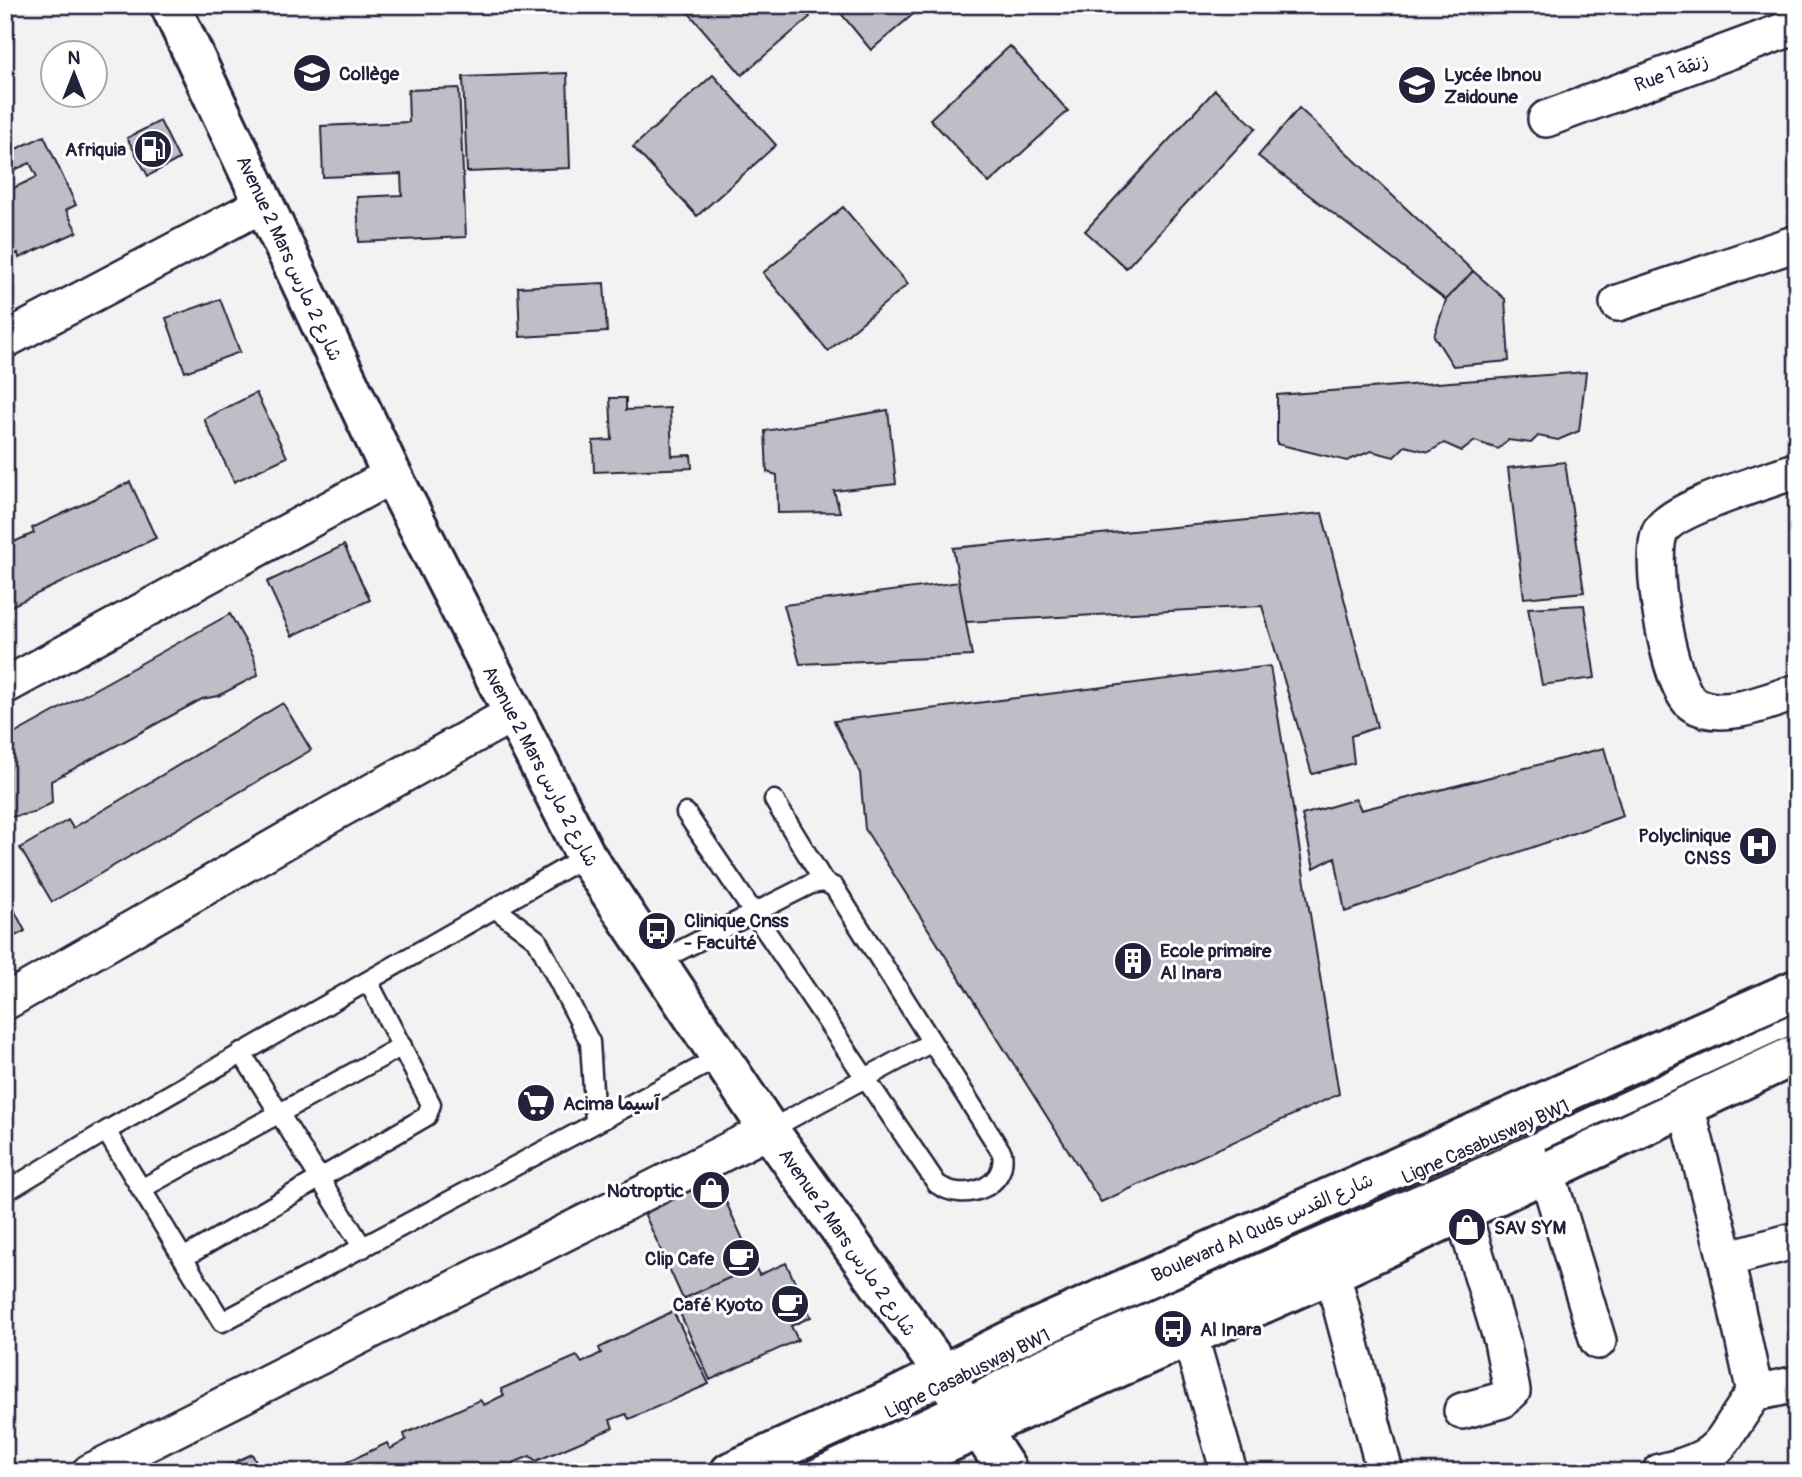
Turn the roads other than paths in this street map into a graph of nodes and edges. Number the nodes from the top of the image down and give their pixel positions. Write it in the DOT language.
graph roads {
  1 [pos="170,5"];
  2 [pos="1797,26"];
  3 [pos="1546,119"];
  4 [pos="265,203"];
  5 [pos="1797,243"];
  6 [pos="1618,303"];
  7 [pos="5,340"];
  8 [pos="1797,470"];
  9 [pos="392,474"];
  10 [pos="5,686"];
  11 [pos="1797,692"];
  12 [pos="512,714"];
  13 [pos="774,800"];
  14 [pos="686,813"];
  15 [pos="586,856"];
  16 [pos="824,882"];
  17 [pos="496,909"];
  18 [pos="756,913"];
  19 [pos="657,962"];
  20 [pos="368,981"];
  21 [pos="1797,989"];
  22 [pos="5,1002"];
  23 [pos="1797,1022"];
  24 [pos="1797,1038"];
  25 [pos="932,1042"];
  26 [pos="402,1046"];
  27 [pos="240,1052"];
  28 [pos="1797,1054"];
  29 [pos="720,1057"];
  30 [pos="866,1080"];
  31 [pos="1686,1107"];
  32 [pos="277,1115"];
  33 [pos="595,1122"];
  34 [pos="769,1130"];
  35 [pos="106,1131"];
  36 [pos="1546,1173"];
  37 [pos="320,1178"];
  38 [pos="141,1189"];
  39 [pos="5,1192"];
  40 [pos="1463,1213"];
  41 [pos="1797,1240"];
  42 [pos="363,1248"];
  43 [pos="183,1258"];
  44 [pos="1726,1259"];
  45 [pos="1332,1273"];
  46 [pos="1190,1337"];
  47 [pos="1598,1342"];
  48 [pos="1797,1384"];
  49 [pos="1755,1393"];
  50 [pos="963,1404"];
  51 [pos="1462,1411"];
  52 [pos="1676,1470"];
  53 [pos="90,1472"];
  54 [pos="730,1472"];
  55 [pos="808,1472"];
  56 [pos="840,1472"];
  57 [pos="882,1472"];
  58 [pos="1008,1472"];
  59 [pos="1229,1472"];
  60 [pos="1385,1472"];
  1 -- 4 [label="main road, Avenue 2 Mars شارع 2 مارس"];
  2 -- 3 [label="street, Rue 1 زنقة"];
  4 -- 7 [label="street"];
  4 -- 9 [label="main road, Avenue 2 Mars شارع 2 مارس"];
  5 -- 6 [label="street"];
  8 -- 11 [label="street"];
  9 -- 10 [label="street"];
  9 -- 12 [label="main road, Avenue 2 Mars شارع 2 مارس"];
  12 -- 15 [label="main road, Avenue 2 Mars شارع 2 مارس"];
  12 -- 22 [label="street"];
  13 -- 16 [label="lane"];
  14 -- 18 [label="lane"];
  15 -- 17 [label="lane"];
  15 -- 19 [label="main road, Avenue 2 Mars شارع 2 مارس"];
  16 -- 18 [label="lane"];
  16 -- 25 [label="lane"];
  17 -- 20 [label="lane"];
  17 -- 33 [label="lane"];
  18 -- 19 [label="lane"];
  18 -- 30 [label="lane"];
  19 -- 29 [label="main road, Avenue 2 Mars شارع 2 مارس"];
  20 -- 26 [label="lane"];
  20 -- 27 [label="lane"];
  21 -- 50 [label="main road, Boulevard Al Quds شارع القدس"];
  23 -- 50 [label="lane, Ligne Casabusway BW1"];
  24 -- 50 [label="lane, Ligne Casabusway BW1"];
  25 -- 30 [label="lane"];
  25 -- 30 [label="lane"];
  26 -- 32 [label="lane"];
  26 -- 37 [label="lane"];
  27 -- 32 [label="lane"];
  27 -- 35 [label="lane"];
  28 -- 31 [label="main road, Boulevard Al Quds شارع القدس"];
  29 -- 33 [label="lane"];
  29 -- 34 [label="main road, Avenue 2 Mars شارع 2 مارس"];
  30 -- 34 [label="lane"];
  31 -- 36 [label="main road, Boulevard Al Quds شارع القدس"];
  31 -- 44 [label="street"];
  32 -- 37 [label="lane"];
  32 -- 38 [label="lane"];
  33 -- 42 [label="lane"];
  34 -- 50 [label="main road, Avenue 2 Mars شارع 2 مارس"];
  34 -- 53 [label="street"];
  35 -- 38 [label="lane"];
  35 -- 39 [label="lane"];
  36 -- 40 [label="main road, Boulevard Al Quds شارع القدس"];
  36 -- 47 [label="street"];
  37 -- 42 [label="lane"];
  37 -- 43 [label="lane"];
  38 -- 43 [label="lane"];
  40 -- 45 [label="main road, Boulevard Al Quds شارع القدس"];
  40 -- 51 [label="street"];
  41 -- 44 [label="street"];
  42 -- 43 [label="lane"];
  44 -- 49 [label="street"];
  45 -- 46 [label="main road, Boulevard Al Quds شارع القدس"];
  45 -- 60 [label="street"];
  46 -- 50 [label="main road, Boulevard Al Quds شارع القدس"];
  46 -- 59 [label="street"];
  48 -- 49 [label="street"];
  49 -- 52 [label="street"];
  50 -- 54 [label="main road, Boulevard Al Quds شارع القدس"];
  50 -- 55 [label="lane, Ligne Casabusway BW1"];
  50 -- 56 [label="lane, Ligne Casabusway BW1"];
  50 -- 57 [label="main road, Boulevard Al Quds شارع القدس"];
  50 -- 58 [label="main road, Avenue 2 Mars شارع 2 مارس"];
}
